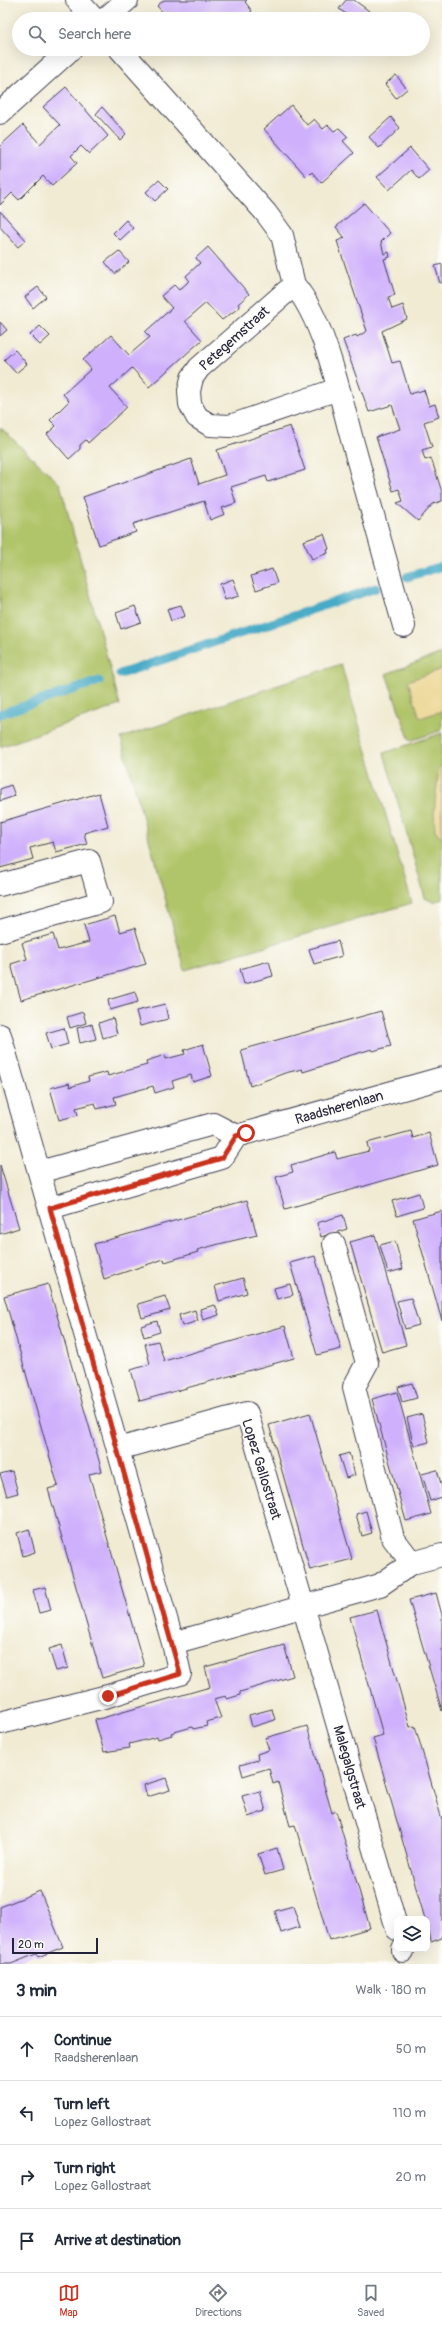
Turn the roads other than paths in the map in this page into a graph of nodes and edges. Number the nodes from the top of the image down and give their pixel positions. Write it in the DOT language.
graph roads {
  1 [pos="77,0"];
  2 [pos="127,0"];
  3 [pos="88,12"];
  4 [pos="113,12"];
  5 [pos="64,56"];
  6 [pos="126,56"];
  7 [pos="0,112"];
  8 [pos="294,285"];
  9 [pos="338,389"];
  10 [pos="404,626"];
  11 [pos="0,885"];
  12 [pos="0,931"];
  13 [pos="0,1035"];
  14 [pos="442,1078"];
  15 [pos="236,1136"];
  16 [pos="39,1172"];
  17 [pos="50,1208"];
  18 [pos="334,1244"];
  19 [pos="118,1450"];
  20 [pos="442,1555"];
  21 [pos="412,1563"];
  22 [pos="303,1606"];
  23 [pos="173,1643"];
  24 [pos="0,1723"];
  25 [pos="394,1919"];
  1 -- 3 [label="street"];
  2 -- 4 [label="street"];
  5 -- 7 [label="street"];
  6 -- 8 [label="street"];
  8 -- 9 [label="street"];
  8 -- 9 [label="street, Petegemstraat"];
  9 -- 10 [label="street"];
  11 -- 12 [label="street"];
  13 -- 16 [label="street"];
  14 -- 15 [label="street, Raadsherenlaan"];
  15 -- 16 [label="street"];
  15 -- 17 [label="street"];
  16 -- 17 [label="street"];
  17 -- 19 [label="street"];
  18 -- 21 [label="street"];
  19 -- 22 [label="street, Lopez Gallostraat"];
  19 -- 23 [label="street"];
  20 -- 21 [label="street"];
  21 -- 22 [label="street"];
  22 -- 23 [label="street"];
  22 -- 25 [label="street, Malegalgstraat"];
  23 -- 24 [label="street"];
}
